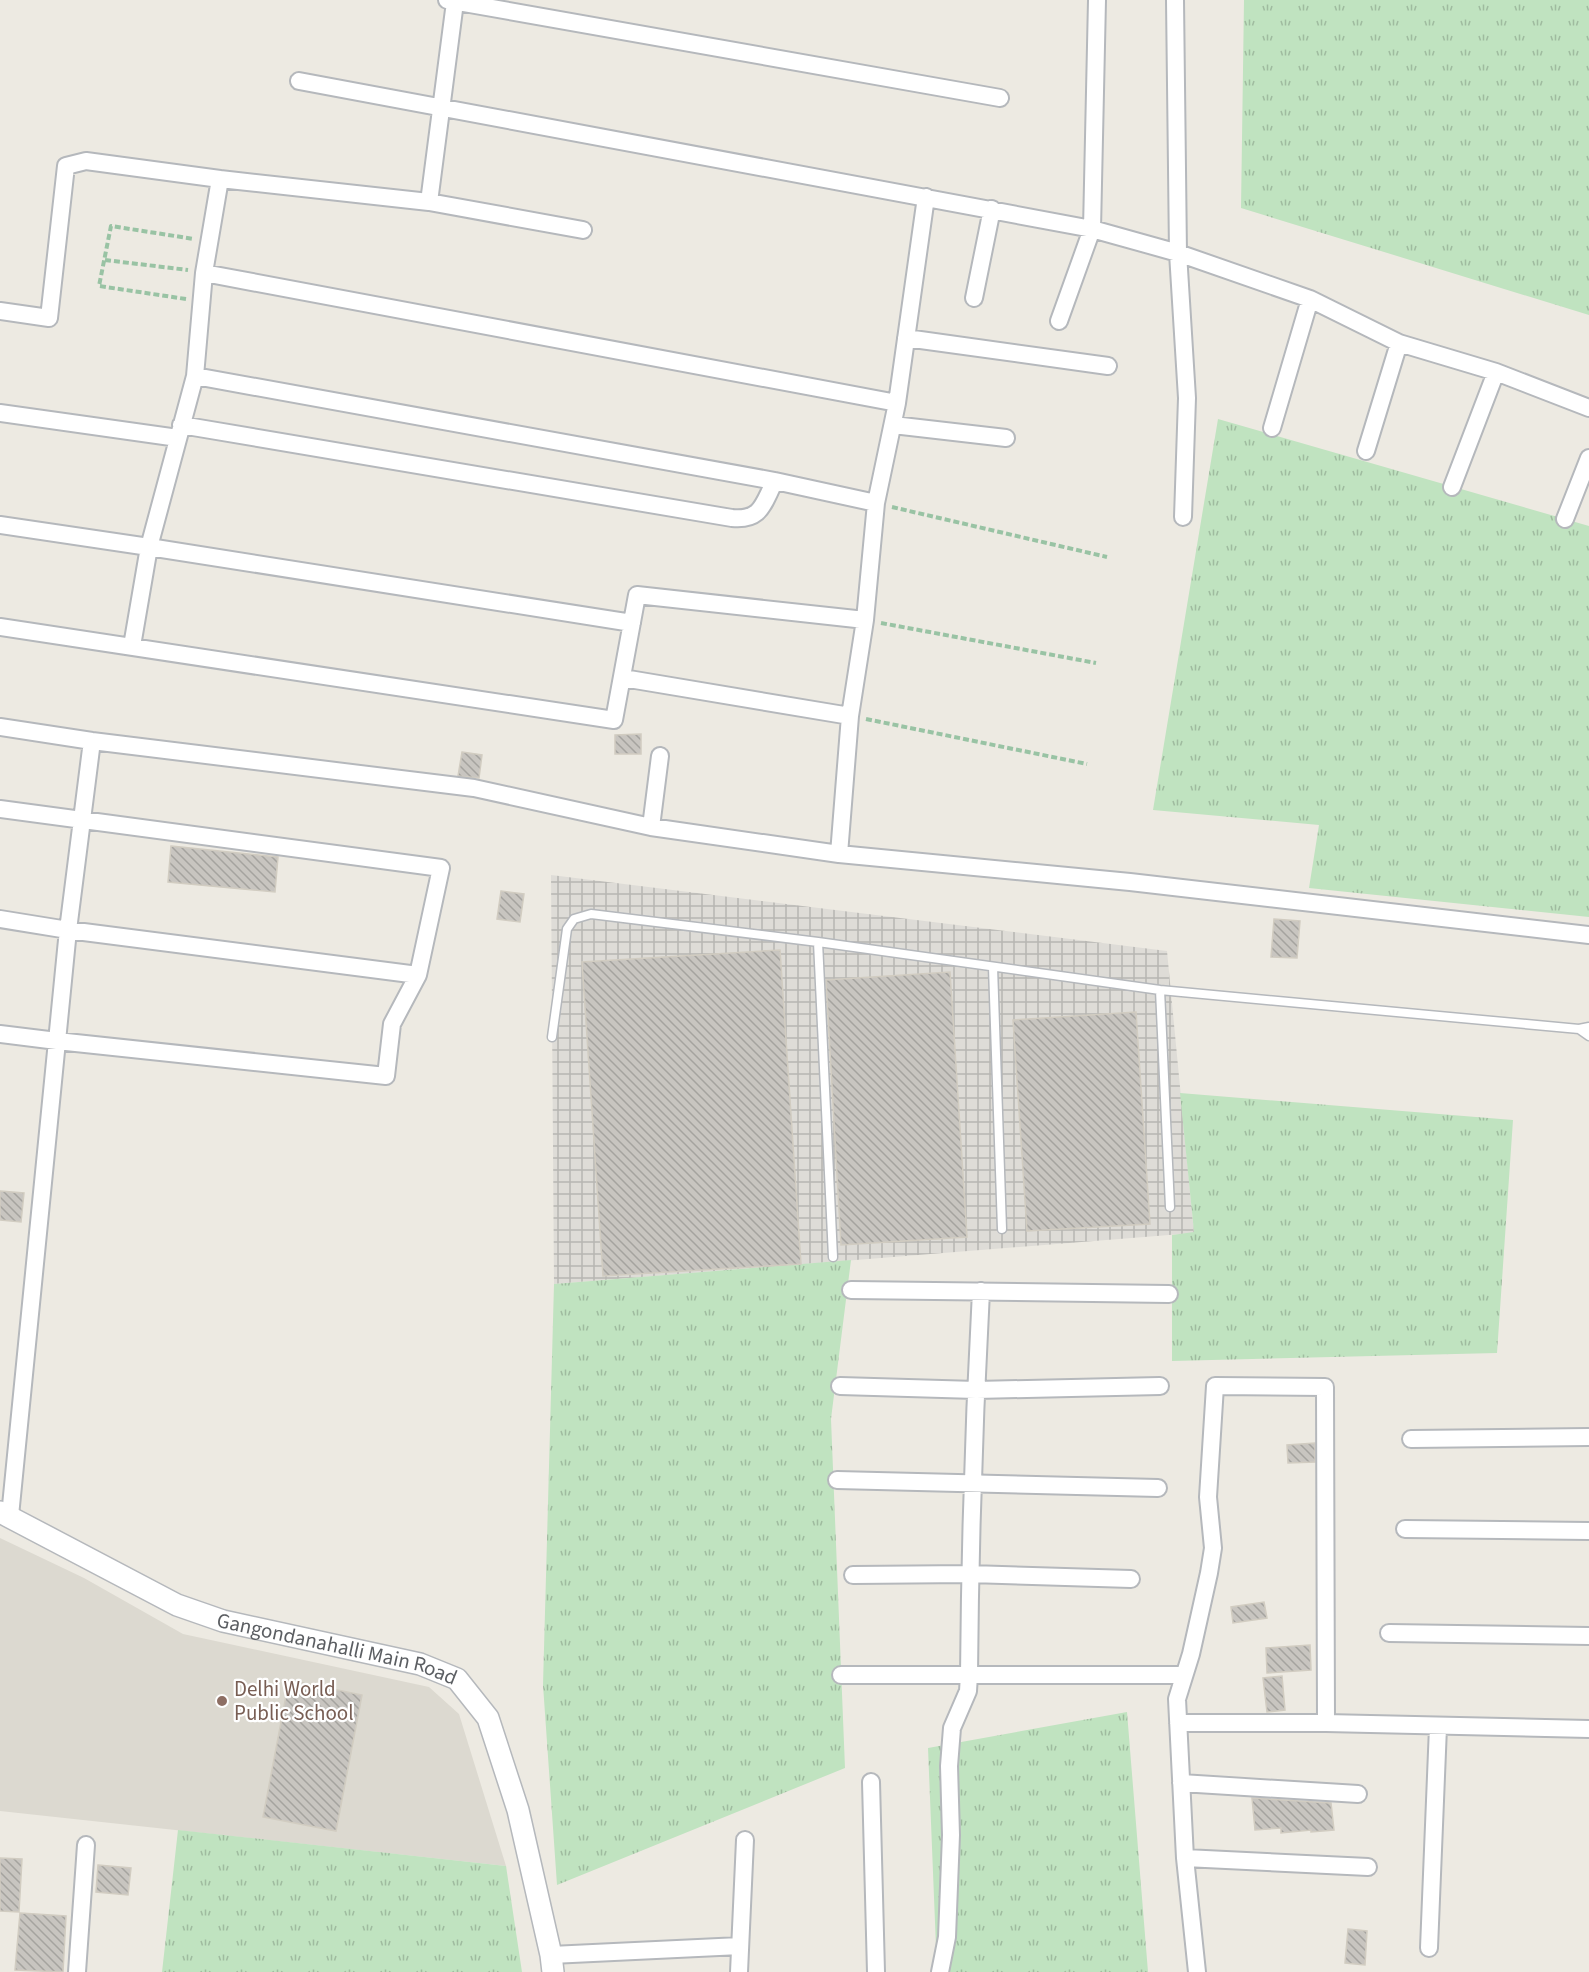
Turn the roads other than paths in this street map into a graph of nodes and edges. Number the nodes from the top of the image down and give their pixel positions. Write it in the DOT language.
graph roads {
  1 [pos="1097,0"];
  2 [pos="1175,0"];
  3 [pos="451,1"];
  4 [pos="299,81"];
  5 [pos="1000,98"];
  6 [pos="441,108"];
  7 [pos="220,178"];
  8 [pos="926,197"];
  9 [pos="429,202"];
  10 [pos="992,209"];
  11 [pos="1092,229"];
  12 [pos="583,230"];
  13 [pos="1178,253"];
  14 [pos="204,273"];
  15 [pos="974,298"];
  16 [pos="1310,299"];
  17 [pos="0,311"];
  18 [pos="1059,321"];
  19 [pos="906,338"];
  20 [pos="1399,343"];
  21 [pos="1108,366"];
  22 [pos="1496,372"];
  23 [pos="195,376"];
  24 [pos="897,403"];
  25 [pos="1589,408"];
  26 [pos="0,413"];
  27 [pos="893,425"];
  28 [pos="1272,428"];
  29 [pos="180,432"];
  30 [pos="1006,438"];
  31 [pos="1366,452"];
  32 [pos="1589,458"];
  33 [pos="775,481"];
  34 [pos="1452,487"];
  35 [pos="876,503"];
  36 [pos="1183,517"];
  37 [pos="1565,519"];
  38 [pos="0,525"];
  39 [pos="149,547"];
  40 [pos="865,620"];
  41 [pos="632,623"];
  42 [pos="0,627"];
  43 [pos="132,646"];
  44 [pos="623,678"];
  45 [pos="850,716"];
  46 [pos="0,727"];
  47 [pos="92,741"];
  48 [pos="660,756"];
  49 [pos="0,809"];
  50 [pos="82,820"];
  51 [pos="651,827"];
  52 [pos="839,854"];
  53 [pos="0,919"];
  54 [pos="68,930"];
  55 [pos="1589,935"];
  56 [pos="818,942"];
  57 [pos="993,967"];
  58 [pos="418,975"];
  59 [pos="1160,990"];
  60 [pos="1589,1027"];
  61 [pos="1578,1029"];
  62 [pos="0,1034"];
  63 [pos="1589,1036"];
  64 [pos="552,1037"];
  65 [pos="57,1041"];
  66 [pos="1170,1206"];
  67 [pos="1002,1229"];
  68 [pos="833,1257"];
  69 [pos="851,1290"];
  70 [pos="981,1291"];
  71 [pos="1169,1294"];
  72 [pos="840,1386"];
  73 [pos="1160,1386"];
  74 [pos="976,1390"];
  75 [pos="1589,1437"];
  76 [pos="1411,1439"];
  77 [pos="837,1480"];
  78 [pos="973,1484"];
  79 [pos="1158,1488"];
  80 [pos="5,1514"];
  81 [pos="1405,1530"];
  82 [pos="1589,1531"];
  83 [pos="970,1574"];
  84 [pos="852,1575"];
  85 [pos="1131,1579"];
  86 [pos="1389,1633"];
  87 [pos="1589,1636"];
  88 [pos="840,1675"];
  89 [pos="969,1675"];
  90 [pos="1185,1675"];
  91 [pos="1178,1723"];
  92 [pos="1326,1723"];
  93 [pos="1438,1727"];
  94 [pos="1589,1729"];
  95 [pos="871,1782"];
  96 [pos="1181,1783"];
  97 [pos="1358,1794"];
  98 [pos="745,1840"];
  99 [pos="86,1845"];
  100 [pos="1185,1858"];
  101 [pos="1368,1867"];
  102 [pos="740,1946"];
  103 [pos="1429,1948"];
  104 [pos="552,1963"];
  105 [pos="77,1972"];
  106 [pos="739,1972"];
  107 [pos="876,1972"];
  108 [pos="940,1972"];
  109 [pos="1197,1972"];
  1 -- 11 [label="street"];
  2 -- 13 [label="street"];
  3 -- 5 [label="street"];
  3 -- 6 [label="street"];
  4 -- 6 [label="street"];
  6 -- 8 [label="street"];
  6 -- 9 [label="street"];
  7 -- 9 [label="street"];
  7 -- 14 [label="street"];
  7 -- 17 [label="street"];
  8 -- 10 [label="street"];
  8 -- 19 [label="street"];
  9 -- 12 [label="street"];
  10 -- 11 [label="street"];
  10 -- 15 [label="street"];
  11 -- 13 [label="street"];
  11 -- 18 [label="street"];
  13 -- 16 [label="street"];
  13 -- 36 [label="street"];
  14 -- 23 [label="street"];
  14 -- 24 [label="street"];
  16 -- 20 [label="street"];
  16 -- 28 [label="street"];
  19 -- 21 [label="street"];
  19 -- 24 [label="street"];
  20 -- 22 [label="street"];
  20 -- 31 [label="street"];
  22 -- 25 [label="street"];
  22 -- 34 [label="street"];
  23 -- 29 [label="street"];
  23 -- 33 [label="street"];
  24 -- 27 [label="street"];
  26 -- 29 [label="street"];
  27 -- 30 [label="street"];
  27 -- 35 [label="street"];
  29 -- 33 [label="street"];
  29 -- 39 [label="street"];
  32 -- 37 [label="street"];
  33 -- 35 [label="street"];
  35 -- 40 [label="street"];
  38 -- 39 [label="street"];
  39 -- 41 [label="street"];
  39 -- 43 [label="street"];
  40 -- 41 [label="street"];
  40 -- 45 [label="street"];
  41 -- 44 [label="street"];
  42 -- 43 [label="street"];
  43 -- 44 [label="street"];
  44 -- 45 [label="street"];
  45 -- 52 [label="street"];
  46 -- 47 [label="street"];
  47 -- 50 [label="street"];
  47 -- 51 [label="street"];
  48 -- 51 [label="street"];
  49 -- 50 [label="street"];
  50 -- 54 [label="street"];
  50 -- 58 [label="street"];
  51 -- 52 [label="street"];
  52 -- 55 [label="street"];
  53 -- 54 [label="street"];
  54 -- 58 [label="street"];
  54 -- 65 [label="street"];
  56 -- 57 [label="lane"];
  56 -- 64 [label="lane"];
  56 -- 68 [label="lane"];
  57 -- 59 [label="lane"];
  57 -- 67 [label="lane"];
  58 -- 65 [label="street"];
  59 -- 61 [label="lane"];
  59 -- 66 [label="lane"];
  60 -- 61 [label="lane"];
  61 -- 63 [label="lane"];
  62 -- 65 [label="street"];
  65 -- 80 [label="street"];
  69 -- 70 [label="street"];
  70 -- 71 [label="street"];
  70 -- 74 [label="street"];
  72 -- 74 [label="street"];
  73 -- 74 [label="street"];
  74 -- 78 [label="street"];
  75 -- 76 [label="street"];
  77 -- 78 [label="street"];
  78 -- 79 [label="street"];
  78 -- 83 [label="street"];
  80 -- 104 [label="street, Gangondanahalli Main Road"];
  81 -- 82 [label="street"];
  83 -- 84 [label="street"];
  83 -- 85 [label="street"];
  83 -- 89 [label="street"];
  86 -- 87 [label="street"];
  88 -- 89 [label="street"];
  89 -- 90 [label="street"];
  89 -- 108 [label="street"];
  90 -- 91 [label="street"];
  90 -- 92 [label="street"];
  91 -- 92 [label="street"];
  91 -- 96 [label="street"];
  92 -- 93 [label="street"];
  93 -- 94 [label="street"];
  93 -- 103 [label="street"];
  95 -- 107 [label="street"];
  96 -- 97 [label="street"];
  96 -- 100 [label="street"];
  98 -- 102 [label="street"];
  99 -- 105 [label="street"];
  100 -- 101 [label="street"];
  100 -- 109 [label="street"];
  102 -- 104 [label="street"];
  102 -- 106 [label="street"];
}
